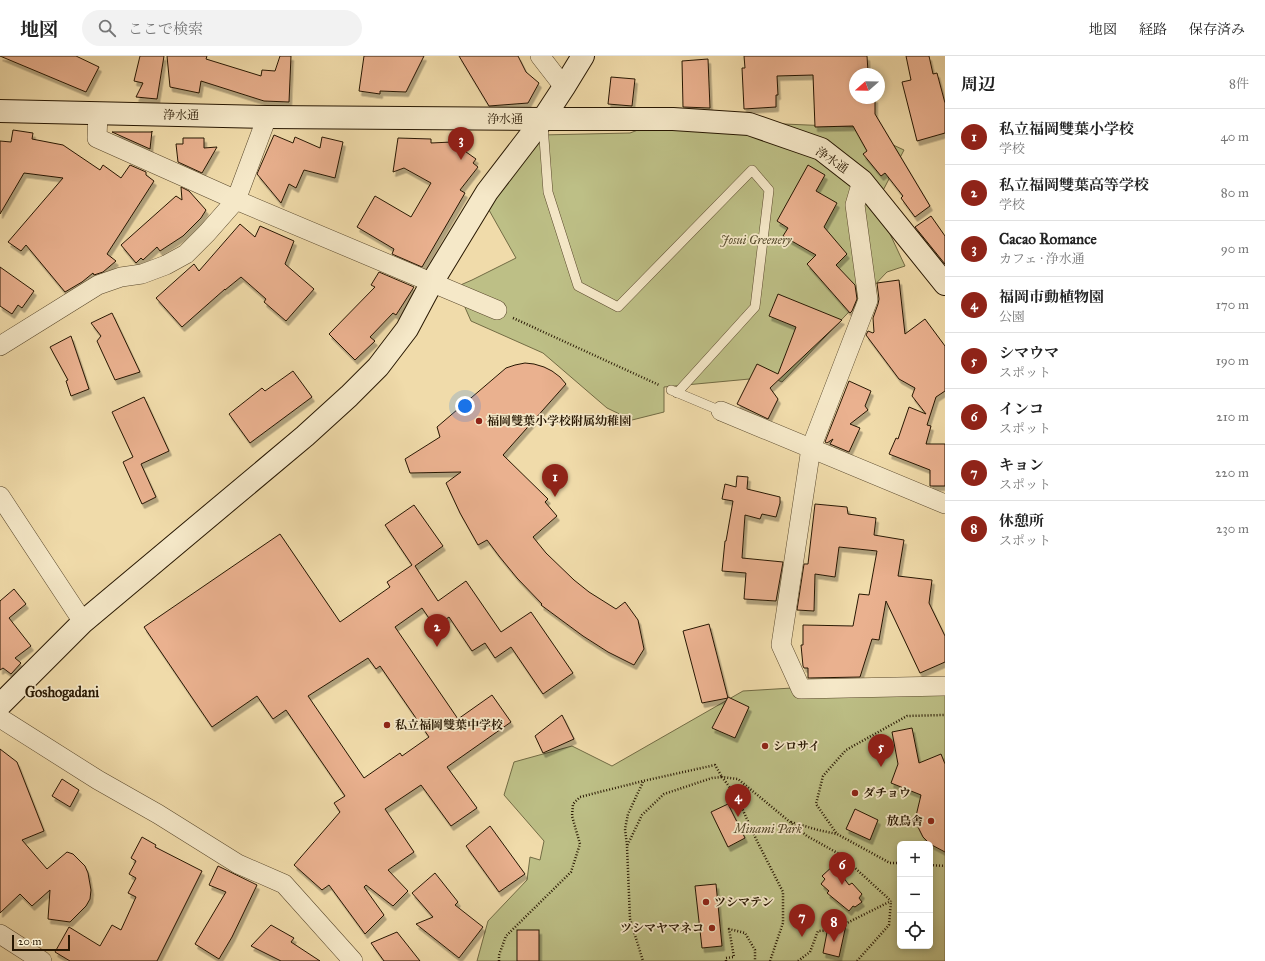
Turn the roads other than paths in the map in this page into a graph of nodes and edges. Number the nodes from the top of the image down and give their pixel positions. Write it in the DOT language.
graph roads {
  1 [pos="540,56"];
  2 [pos="582,56"];
  3 [pos="564,87"];
  4 [pos="0,111"];
  5 [pos="98,113"];
  6 [pos="267,117"];
  7 [pos="543,119"];
  8 [pos="862,181"];
  9 [pos="236,200"];
  10 [pos="431,284"];
  11 [pos="945,284"];
  12 [pos="497,310"];
  13 [pos="0,346"];
  14 [pos="721,411"];
  15 [pos="810,448"];
  16 [pos="0,496"];
  17 [pos="945,504"];
  18 [pos="83,622"];
  19 [pos="945,686"];
  20 [pos="0,705"];
  21 [pos="0,718"];
  22 [pos="0,934"];
  23 [pos="42,961"];
  24 [pos="353,961"];
  1 -- 3 [label="street"];
  2 -- 3 [label="street"];
  3 -- 7 [label="street"];
  4 -- 5 [label="street, 浄水通"];
  5 -- 6 [label="street, 浄水通"];
  5 -- 9 [label="street"];
  6 -- 7 [label="street, 浄水通"];
  6 -- 9 [label="street"];
  7 -- 8 [label="street, 浄水通"];
  7 -- 10 [label="street"];
  7 -- 14 [label="lane"];
  8 -- 11 [label="street, 浄水通"];
  8 -- 15 [label="street"];
  9 -- 10 [label="street"];
  9 -- 13 [label="street"];
  10 -- 12 [label="street"];
  10 -- 18 [label="street"];
  14 -- 15 [label="street"];
  15 -- 17 [label="street"];
  15 -- 19 [label="street"];
  16 -- 18 [label="street"];
  18 -- 20 [label="street"];
  21 -- 24 [label="street"];
  22 -- 23 [label="street"];
}
